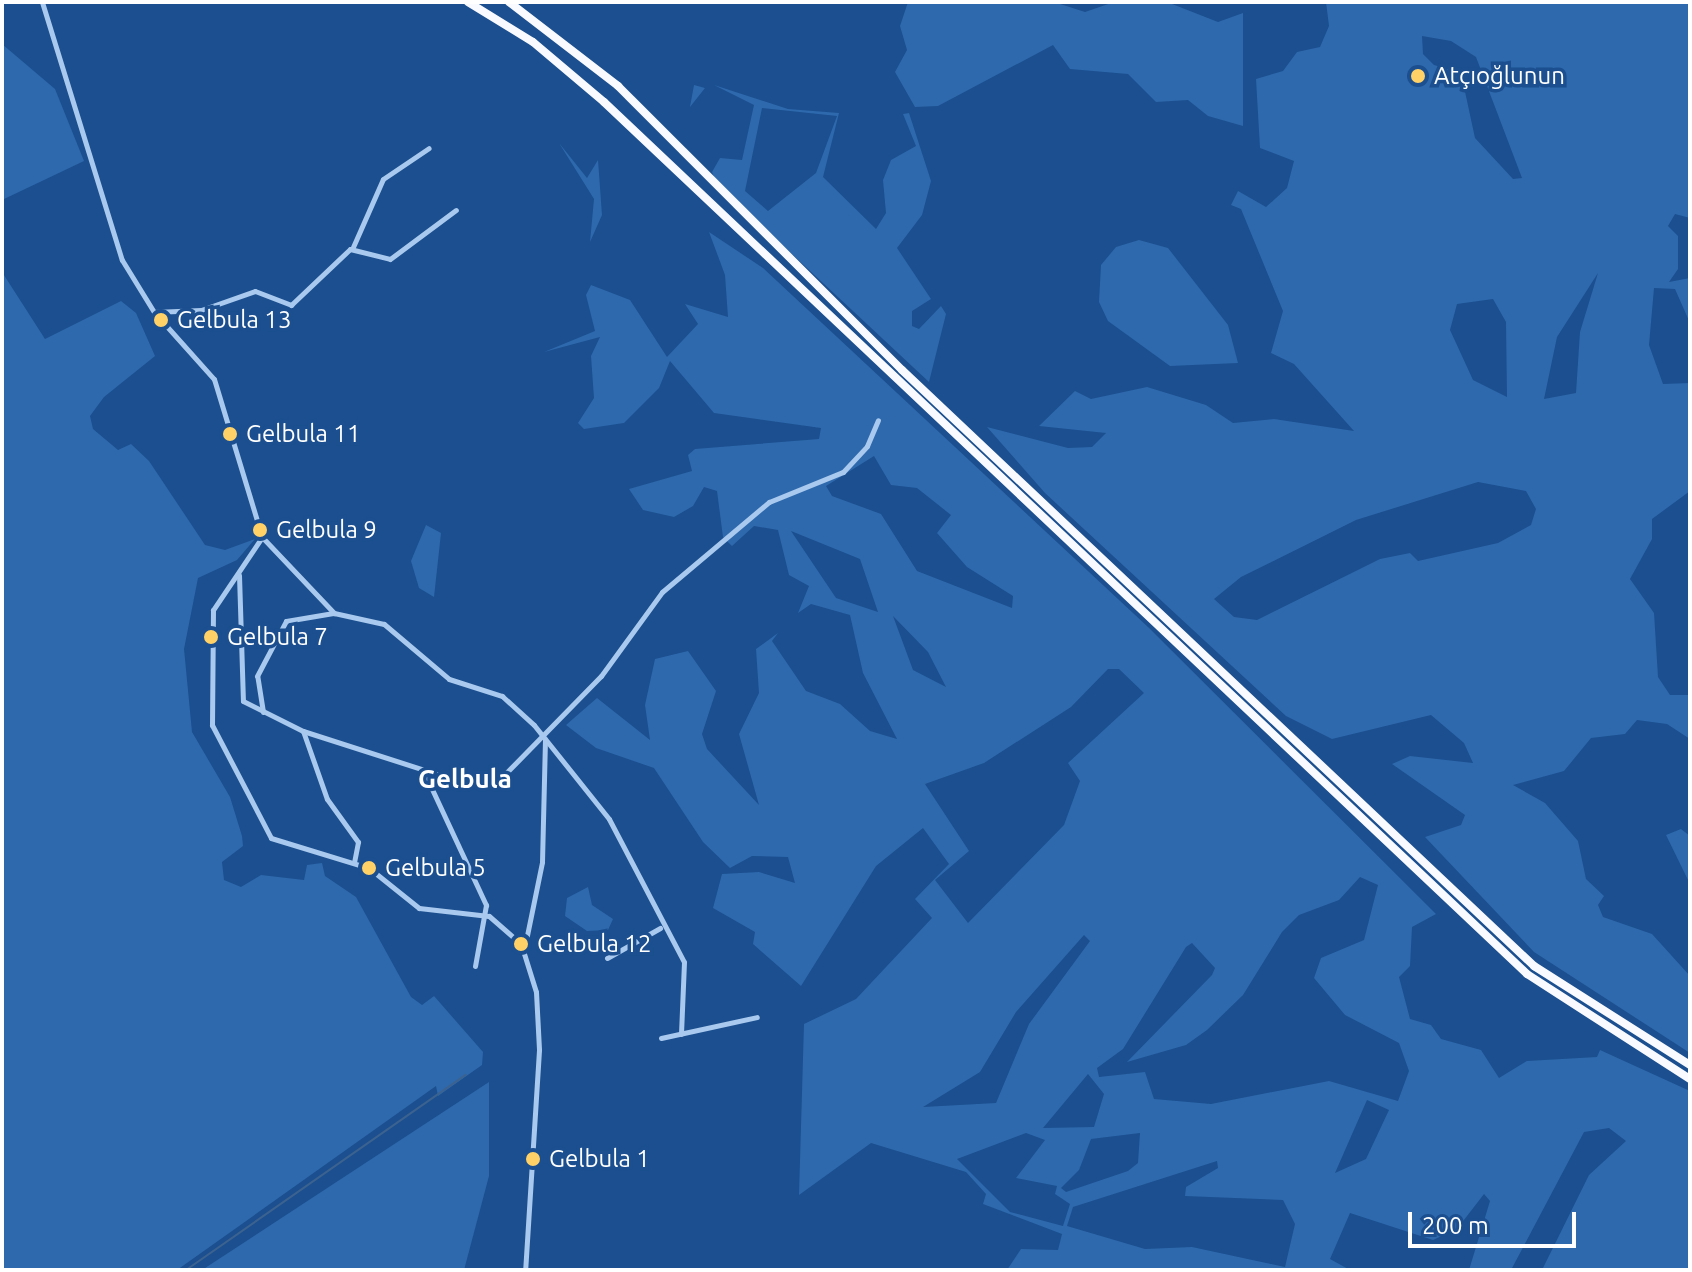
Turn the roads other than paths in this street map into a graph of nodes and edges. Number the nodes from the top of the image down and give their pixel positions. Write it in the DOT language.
graph roads {
  1 [pos="40,2"];
  2 [pos="468,2"];
  3 [pos="509,2"];
  4 [pos="429,148"];
  5 [pos="456,210"];
  6 [pos="353,247"];
  7 [pos="154,312"];
  8 [pos="878,420"];
  9 [pos="262,537"];
  10 [pos="240,572"];
  11 [pos="334,613"];
  12 [pos="263,712"];
  13 [pos="303,731"];
  14 [pos="545,738"];
  15 [pos="423,771"];
  16 [pos="354,862"];
  17 [pos="489,916"];
  18 [pos="661,927"];
  19 [pos="524,950"];
  20 [pos="607,958"];
  21 [pos="475,966"];
  22 [pos="757,1017"];
  23 [pos="681,1034"];
  24 [pos="661,1038"];
  25 [pos="1690,1065"];
  26 [pos="1690,1079"];
  27 [pos="525,1270"];
  1 -- 7 [label="street"];
  2 -- 26 [label="highway"];
  3 -- 25 [label="highway"];
  4 -- 6 [label="street"];
  5 -- 6 [label="street"];
  6 -- 7 [label="street"];
  7 -- 9 [label="street"];
  8 -- 14 [label="street"];
  9 -- 10 [label="street"];
  9 -- 11 [label="street"];
  10 -- 12 [label="street"];
  10 -- 16 [label="street"];
  11 -- 12 [label="street"];
  11 -- 14 [label="street"];
  12 -- 13 [label="street"];
  13 -- 15 [label="street"];
  13 -- 16 [label="street"];
  14 -- 15 [label="street"];
  14 -- 18 [label="street"];
  14 -- 19 [label="street"];
  15 -- 17 [label="street"];
  16 -- 17 [label="street"];
  17 -- 19 [label="street"];
  17 -- 21 [label="street"];
  18 -- 20 [label="street"];
  18 -- 23 [label="street"];
  19 -- 27 [label="street"];
  22 -- 23 [label="street"];
  23 -- 24 [label="street"];
}
